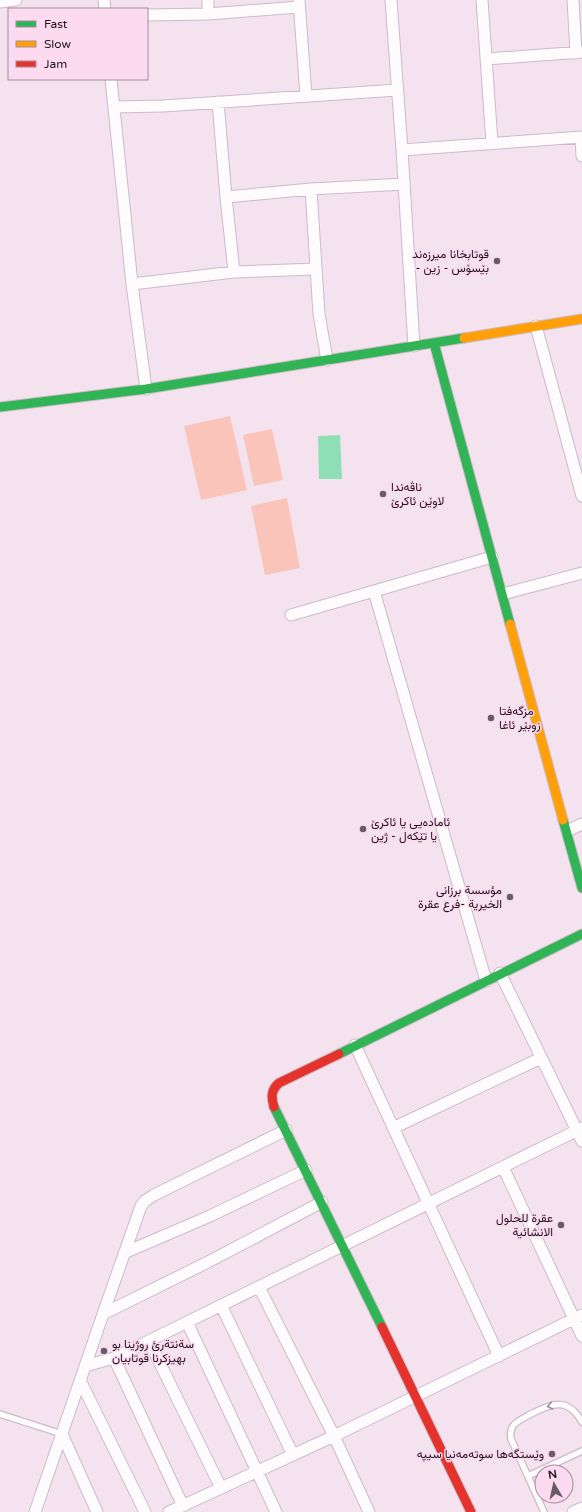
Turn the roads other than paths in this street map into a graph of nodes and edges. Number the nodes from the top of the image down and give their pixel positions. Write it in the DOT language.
graph roads {
  1 [pos="16,0"];
  2 [pos="208,0"];
  3 [pos="391,0"];
  4 [pos="482,0"];
  5 [pos="573,0"];
  6 [pos="0,2"];
  7 [pos="299,3"];
  8 [pos="208,14"];
  9 [pos="148,15"];
  10 [pos="579,53"];
  11 [pos="486,59"];
  12 [pos="111,80"];
  13 [pos="397,90"];
  14 [pos="306,96"];
  15 [pos="218,102"];
  16 [pos="114,107"];
  17 [pos="581,137"];
  18 [pos="492,143"];
  19 [pos="402,150"];
  20 [pos="582,156"];
  21 [pos="404,184"];
  22 [pos="311,189"];
  23 [pos="226,197"];
  24 [pos="316,269"];
  25 [pos="234,272"];
  26 [pos="132,284"];
  27 [pos="582,319"];
  28 [pos="536,326"];
  29 [pos="434,343"];
  30 [pos="414,346"];
  31 [pos="327,360"];
  32 [pos="146,389"];
  33 [pos="0,407"];
  34 [pos="582,496"];
  35 [pos="492,557"];
  36 [pos="582,572"];
  37 [pos="374,591"];
  38 [pos="502,594"];
  39 [pos="291,615"];
  40 [pos="582,824"];
  41 [pos="567,831"];
  42 [pos="582,888"];
  43 [pos="581,936"];
  44 [pos="500,974"];
  45 [pos="486,981"];
  46 [pos="354,1045"];
  47 [pos="541,1058"];
  48 [pos="393,1128"];
  49 [pos="286,1130"];
  50 [pos="580,1133"];
  51 [pos="503,1167"];
  52 [pos="306,1170"];
  53 [pos="322,1202"];
  54 [pos="428,1204"];
  55 [pos="343,1246"];
  56 [pos="124,1253"];
  57 [pos="259,1287"];
  58 [pos="221,1305"];
  59 [pos="103,1314"];
  60 [pos="578,1317"];
  61 [pos="187,1322"];
  62 [pos="582,1336"];
  63 [pos="149,1341"];
  64 [pos="499,1356"];
  65 [pos="114,1358"];
  66 [pos="85,1366"];
  67 [pos="80,1380"];
  68 [pos="415,1396"];
  69 [pos="0,1414"];
  70 [pos="582,1422"];
  71 [pos="62,1434"];
  72 [pos="334,1436"];
  73 [pos="582,1451"];
  74 [pos="294,1455"];
  75 [pos="256,1472"];
  76 [pos="528,1476"];
  77 [pos="221,1488"];
  78 [pos="183,1506"];
  79 [pos="582,1508"];
  80 [pos="35,1512"];
  81 [pos="97,1512"];
  82 [pos="145,1512"];
  83 [pos="169,1512"];
  84 [pos="276,1512"];
  85 [pos="369,1512"];
  86 [pos="471,1512"];
  87 [pos="544,1512"];
  88 [pos="573,1512"];
  1 -- 6 [label="street"];
  2 -- 8 [label="street"];
  3 -- 13 [label="street"];
  4 -- 11 [label="street"];
  5 -- 10 [label="street"];
  7 -- 8 [label="street"];
  7 -- 14 [label="street"];
  8 -- 9 [label="street"];
  10 -- 11 [label="street"];
  11 -- 18 [label="street"];
  12 -- 16 [label="street"];
  13 -- 14 [label="street"];
  13 -- 19 [label="street"];
  14 -- 15 [label="street"];
  15 -- 16 [label="street"];
  15 -- 23 [label="street"];
  16 -- 26 [label="street"];
  17 -- 18 [label="street"];
  17 -- 20 [label="street"];
  18 -- 19 [label="street"];
  19 -- 21 [label="street"];
  21 -- 22 [label="street"];
  21 -- 30 [label="street"];
  22 -- 23 [label="street"];
  22 -- 24 [label="street"];
  23 -- 25 [label="street"];
  24 -- 25 [label="street"];
  24 -- 31 [label="street"];
  25 -- 26 [label="street"];
  26 -- 32 [label="street"];
  27 -- 28 [label="street"];
  28 -- 29 [label="street"];
  28 -- 34 [label="street"];
  29 -- 30 [label="street"];
  29 -- 35 [label="street"];
  30 -- 31 [label="street"];
  31 -- 32 [label="street"];
  32 -- 33 [label="street"];
  35 -- 37 [label="street"];
  35 -- 38 [label="street"];
  36 -- 38 [label="street"];
  37 -- 39 [label="street"];
  37 -- 45 [label="street"];
  38 -- 41 [label="street"];
  40 -- 41 [label="street"];
  41 -- 42 [label="street"];
  43 -- 44 [label="street"];
  44 -- 45 [label="street"];
  44 -- 47 [label="street"];
  45 -- 46 [label="street"];
  46 -- 48 [label="street"];
  46 -- 49 [label="street"];
  47 -- 48 [label="street"];
  47 -- 50 [label="street"];
  48 -- 54 [label="street"];
  49 -- 52 [label="street"];
  49 -- 56 [label="street"];
  50 -- 51 [label="street"];
  51 -- 54 [label="street"];
  51 -- 60 [label="street"];
  52 -- 53 [label="street"];
  52 -- 56 [label="street"];
  53 -- 55 [label="street"];
  53 -- 59 [label="street"];
  54 -- 55 [label="street"];
  54 -- 64 [label="street"];
  55 -- 57 [label="street"];
  55 -- 68 [label="street"];
  56 -- 59 [label="street"];
  57 -- 58 [label="street"];
  57 -- 72 [label="street"];
  58 -- 61 [label="street"];
  58 -- 74 [label="street"];
  59 -- 66 [label="street"];
  60 -- 62 [label="street"];
  60 -- 64 [label="street"];
  61 -- 63 [label="street"];
  61 -- 75 [label="street"];
  63 -- 65 [label="street"];
  63 -- 77 [label="street"];
  64 -- 68 [label="street"];
  65 -- 66 [label="street"];
  65 -- 78 [label="street"];
  66 -- 67 [label="street"];
  67 -- 71 [label="street"];
  67 -- 82 [label="street"];
  68 -- 72 [label="street"];
  68 -- 86 [label="street"];
  69 -- 71 [label="lane"];
  70 -- 76 [label="lane, one-way"];
  71 -- 80 [label="street"];
  71 -- 81 [label="street"];
  72 -- 74 [label="street"];
  72 -- 85 [label="street"];
  73 -- 76 [label="lane"];
  74 -- 75 [label="street"];
  75 -- 77 [label="street"];
  75 -- 84 [label="street"];
  76 -- 87 [label="lane"];
  77 -- 78 [label="street"];
  78 -- 83 [label="street"];
  79 -- 88 [label="street"];
}
